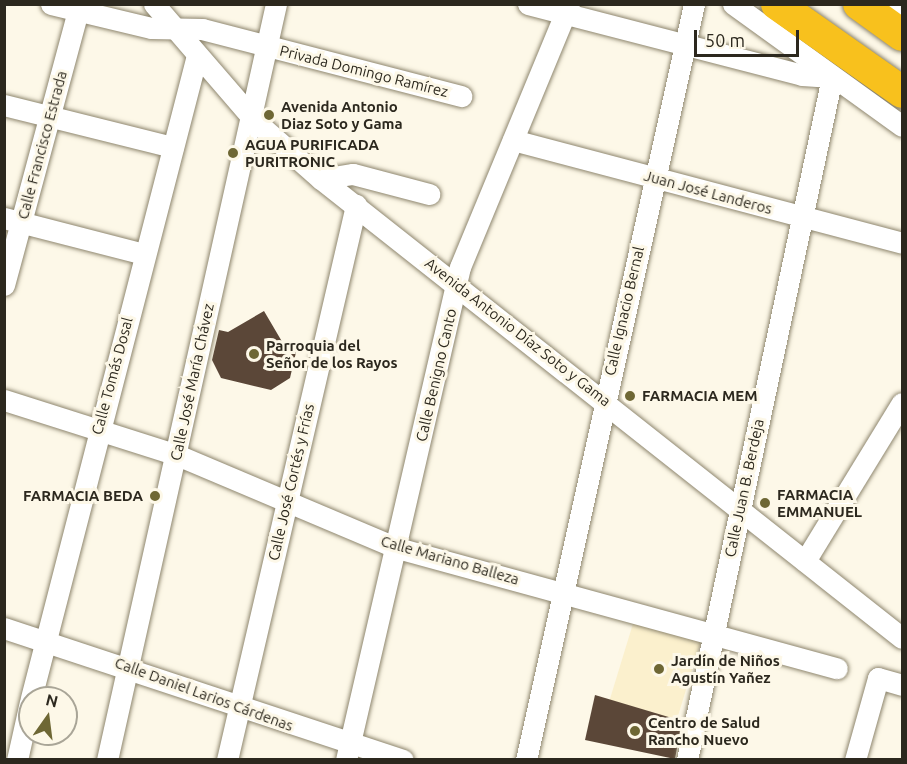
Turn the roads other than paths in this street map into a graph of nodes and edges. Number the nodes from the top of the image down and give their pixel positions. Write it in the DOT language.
graph roads {
  1 [pos="51,4"];
  2 [pos="154,4"];
  3 [pos="276,4"];
  4 [pos="528,4"];
  5 [pos="694,4"];
  6 [pos="733,4"];
  7 [pos="777,4"];
  8 [pos="859,4"];
  9 [pos="893,4"];
  10 [pos="80,8"];
  11 [pos="567,9"];
  12 [pos="903,11"];
  13 [pos="175,28"];
  14 [pos="903,35"];
  15 [pos="683,44"];
  16 [pos="266,45"];
  17 [pos="197,55"];
  18 [pos="832,77"];
  19 [pos="903,92"];
  20 [pos="462,96"];
  21 [pos="4,105"];
  22 [pos="248,114"];
  23 [pos="51,116"];
  24 [pos="903,126"];
  25 [pos="513,140"];
  26 [pos="173,147"];
  27 [pos="321,178"];
  28 [pos="654,178"];
  29 [pos="429,194"];
  30 [pos="356,205"];
  31 [pos="802,217"];
  32 [pos="13,220"];
  33 [pos="903,243"];
  34 [pos="144,254"];
  35 [pos="456,284"];
  36 [pos="4,285"];
  37 [pos="4,400"];
  38 [pos="604,400"];
  39 [pos="903,403"];
  40 [pos="98,429"];
  41 [pos="177,455"];
  42 [pos="286,502"];
  43 [pos="740,509"];
  44 [pos="397,548"];
  45 [pos="805,561"];
  46 [pos="562,592"];
  47 [pos="4,628"];
  48 [pos="713,634"];
  49 [pos="903,638"];
  50 [pos="45,640"];
  51 [pos="130,666"];
  52 [pos="837,668"];
  53 [pos="903,685"];
  54 [pos="34,686"];
  55 [pos="239,705"];
  56 [pos="348,753"];
  57 [pos="108,759"];
  58 [pos="227,759"];
  59 [pos="403,759"];
  60 [pos="526,759"];
  61 [pos="687,759"];
  62 [pos="855,759"];
  1 -- 10 [label="street, Privada Domingo Ramírez"];
  2 -- 13 [label="street, Avenida Antonio Díaz Soto y Gama"];
  3 -- 16 [label="street, Calle José María Chávez"];
  4 -- 11 [label="street"];
  5 -- 15 [label="street, Calle Ignacio Bernal"];
  6 -- 18 [label="street"];
  7 -- 19 [label="highway"];
  8 -- 14 [label="highway"];
  9 -- 12 [label="street"];
  10 -- 13 [label="street, Privada Domingo Ramírez"];
  10 -- 23 [label="street, Calle Francisco Estrada"];
  11 -- 15 [label="street"];
  11 -- 25 [label="street, Calle Benigno Canto"];
  13 -- 16 [label="street, Privada Domingo Ramírez"];
  13 -- 17 [label="street, Avenida Antonio Díaz Soto y Gama"];
  15 -- 18 [label="street"];
  15 -- 28 [label="street, Calle Ignacio Bernal"];
  16 -- 20 [label="street, Privada Domingo Ramírez"];
  16 -- 22 [label="street, Calle José María Chávez"];
  17 -- 22 [label="street, Avenida Antonio Díaz Soto y Gama"];
  17 -- 26 [label="street, Calle Tomás Dosal"];
  18 -- 24 [label="street"];
  18 -- 31 [label="street, Calle Juan B. Berdeja"];
  21 -- 23 [label="street"];
  22 -- 27 [label="street, Avenida Antonio Díaz Soto y Gama"];
  22 -- 41 [label="street, Calle José María Chávez"];
  23 -- 26 [label="street"];
  23 -- 32 [label="street, Calle Francisco Estrada"];
  25 -- 28 [label="street, Juan José Landeros"];
  25 -- 35 [label="street, Calle Benigno Canto"];
  26 -- 34 [label="street, Calle Tomás Dosal"];
  27 -- 29 [label="street"];
  27 -- 30 [label="street, Avenida Antonio Díaz Soto y Gama"];
  28 -- 31 [label="street, Juan José Landeros"];
  28 -- 38 [label="street, Calle Ignacio Bernal"];
  30 -- 35 [label="street, Avenida Antonio Díaz Soto y Gama"];
  30 -- 42 [label="street, Calle José Cortés y Frías"];
  31 -- 33 [label="street, Juan José Landeros"];
  31 -- 43 [label="street, Calle Juan B. Berdeja"];
  32 -- 34 [label="street"];
  32 -- 36 [label="street, Calle Francisco Estrada"];
  34 -- 40 [label="street, Calle Tomás Dosal"];
  35 -- 38 [label="street, Avenida Antonio Díaz Soto y Gama"];
  35 -- 44 [label="street, Calle Benigno Canto"];
  37 -- 40 [label="street, Calle Mariano Balleza"];
  38 -- 43 [label="street, Avenida Antonio Díaz Soto y Gama"];
  38 -- 46 [label="street, Calle Ignacio Bernal"];
  39 -- 45 [label="street"];
  40 -- 41 [label="street, Calle Mariano Balleza"];
  40 -- 50 [label="street, Calle Tomás Dosal"];
  41 -- 42 [label="street, Calle Mariano Balleza"];
  41 -- 51 [label="street, Calle José María Chávez"];
  42 -- 44 [label="street, Calle Mariano Balleza"];
  42 -- 55 [label="street, Calle José Cortés y Frías"];
  43 -- 45 [label="street, Avenida Antonio Díaz Soto y Gama"];
  43 -- 48 [label="street, Calle Juan B. Berdeja"];
  44 -- 46 [label="street, Calle Mariano Balleza"];
  44 -- 56 [label="street, Calle Benigno Canto"];
  45 -- 49 [label="street, Avenida Antonio Díaz Soto y Gama"];
  46 -- 48 [label="street, Calle Mariano Balleza"];
  46 -- 60 [label="street, Calle Ignacio Bernal"];
  47 -- 50 [label="street, Calle Daniel Larios Cárdenas"];
  48 -- 52 [label="street, Calle Mariano Balleza"];
  48 -- 61 [label="street, Calle Juan B. Berdeja"];
  50 -- 51 [label="street, Calle Daniel Larios Cárdenas"];
  50 -- 54 [label="street, Calle Tomás Dosal"];
  51 -- 55 [label="street, Calle Daniel Larios Cárdenas"];
  51 -- 57 [label="street, Calle José María Chávez"];
  53 -- 62 [label="street"];
  55 -- 56 [label="street, Calle Daniel Larios Cárdenas"];
  55 -- 58 [label="street, Calle José Cortés y Frías"];
  56 -- 59 [label="street, Calle Daniel Larios Cárdenas"];
}
